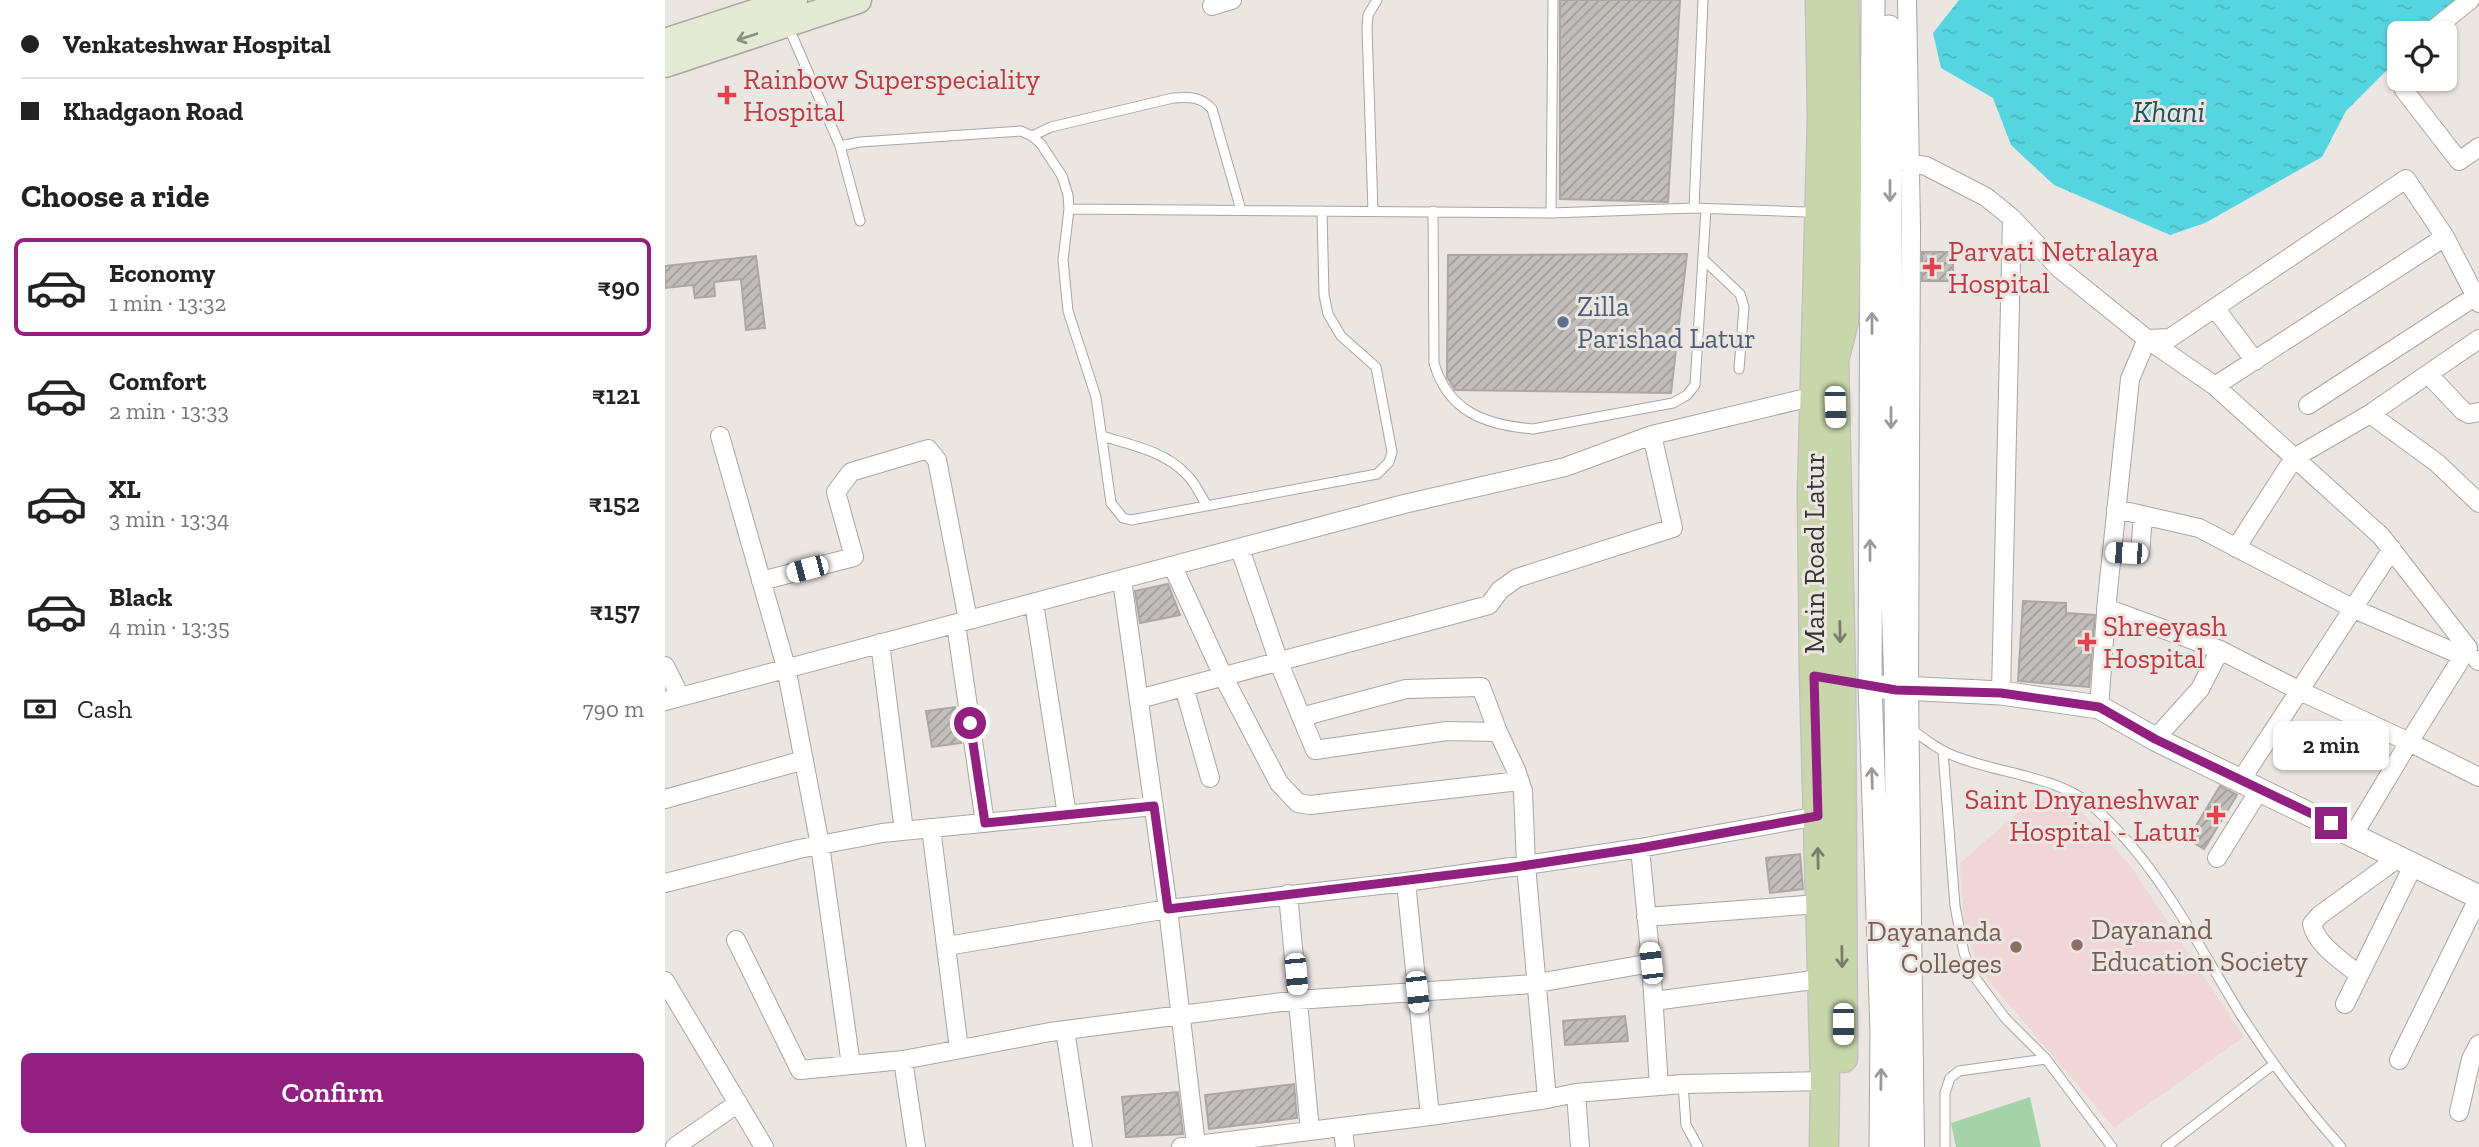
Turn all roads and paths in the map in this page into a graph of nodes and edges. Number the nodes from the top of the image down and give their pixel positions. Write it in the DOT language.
graph roads {
  1 [pos="858,0"];
  2 [pos="1232,0"];
  3 [pos="1377,0"];
  4 [pos="1553,0"];
  5 [pos="1703,0"];
  6 [pos="1802,0"];
  7 [pos="1820,0"];
  8 [pos="1832,0"];
  9 [pos="1844,0"];
  10 [pos="1874,0"];
  11 [pos="1889,0"];
  12 [pos="1907,0"];
  13 [pos="2470,0"];
  14 [pos="1212,6"];
  15 [pos="787,10"];
  16 [pos="2444,21"];
  17 [pos="665,42"];
  18 [pos="665,65"];
  19 [pos="2405,91"];
  20 [pos="1032,136"];
  21 [pos="840,146"];
  22 [pos="2479,147"];
  23 [pos="1890,160"];
  24 [pos="1694,208"];
  25 [pos="1069,209"];
  26 [pos="1706,209"];
  27 [pos="1241,210"];
  28 [pos="1322,211"];
  29 [pos="1373,211"];
  30 [pos="1433,211"];
  31 [pos="1806,212"];
  32 [pos="1551,213"];
  33 [pos="2012,218"];
  34 [pos="860,221"];
  35 [pos="2445,237"];
  36 [pos="1703,259"];
  37 [pos="2478,297"];
  38 [pos="2215,308"];
  39 [pos="2479,338"];
  40 [pos="2147,339"];
  41 [pos="2255,360"];
  42 [pos="1825,361"];
  43 [pos="1739,369"];
  44 [pos="2428,374"];
  45 [pos="2215,386"];
  46 [pos="1815,396"];
  47 [pos="2308,405"];
  48 [pos="2479,412"];
  49 [pos="2370,414"];
  50 [pos="1652,435"];
  51 [pos="720,436"];
  52 [pos="1102,436"];
  53 [pos="2294,458"];
  54 [pos="2479,503"];
  55 [pos="1207,506"];
  56 [pos="2116,509"];
  57 [pos="2143,515"];
  58 [pos="2236,548"];
  59 [pos="1240,549"];
  60 [pos="2392,550"];
  61 [pos="2112,553"];
  62 [pos="1173,567"];
  63 [pos="1122,580"];
  64 [pos="761,581"];
  65 [pos="1034,603"];
  66 [pos="2106,608"];
  67 [pos="2354,609"];
  68 [pos="962,622"];
  69 [pos="880,643"];
  70 [pos="2220,650"];
  71 [pos="2474,658"];
  72 [pos="1278,661"];
  73 [pos="665,666"];
  74 [pos="786,667"];
  75 [pos="1223,676"];
  76 [pos="1814,676"];
  77 [pos="1841,680"];
  78 [pos="1870,685"];
  79 [pos="1184,687"];
  80 [pos="1903,690"];
  81 [pos="2300,691"];
  82 [pos="2001,693"];
  83 [pos="1139,698"];
  84 [pos="673,699"];
  85 [pos="2099,707"];
  86 [pos="1301,717"];
  87 [pos="1910,728"];
  88 [pos="1498,732"];
  89 [pos="2155,739"];
  90 [pos="2409,741"];
  91 [pos="1943,752"];
  92 [pos="804,760"];
  93 [pos="1210,778"];
  94 [pos="2479,778"];
  95 [pos="1519,781"];
  96 [pos="2251,785"];
  97 [pos="665,799"];
  98 [pos="1154,806"];
  99 [pos="1067,815"];
  100 [pos="1818,816"];
  101 [pos="985,823"];
  102 [pos="931,828"];
  103 [pos="904,831"];
  104 [pos="2354,834"];
  105 [pos="820,845"];
  106 [pos="1640,848"];
  107 [pos="2217,858"];
  108 [pos="2405,862"];
  109 [pos="1526,865"];
  110 [pos="1406,882"];
  111 [pos="665,883"];
  112 [pos="1288,894"];
  113 [pos="2479,897"];
  114 [pos="1819,904"];
  115 [pos="1168,909"];
  116 [pos="1646,917"];
  117 [pos="736,940"];
  118 [pos="947,946"];
  119 [pos="1651,963"];
  120 [pos="2359,975"];
  121 [pos="1821,979"];
  122 [pos="665,981"];
  123 [pos="1536,983"];
  124 [pos="1417,992"];
  125 [pos="1298,1000"];
  126 [pos="1654,1002"];
  127 [pos="2344,1004"];
  128 [pos="671,1008"];
  129 [pos="1181,1015"];
  130 [pos="1065,1030"];
  131 [pos="2479,1044"];
  132 [pos="959,1049"];
  133 [pos="2046,1059"];
  134 [pos="902,1060"];
  135 [pos="2399,1060"];
  136 [pos="2274,1063"];
  137 [pos="851,1065"];
  138 [pos="1825,1081"];
  139 [pos="1683,1084"];
  140 [pos="1659,1086"];
  141 [pos="1576,1093"];
  142 [pos="1546,1099"];
  143 [pos="738,1103"];
  144 [pos="2459,1112"];
  145 [pos="1430,1116"];
  146 [pos="1343,1128"];
  147 [pos="665,1132"];
  148 [pos="1310,1132"];
  149 [pos="1237,1144"];
  150 [pos="1188,1146"];
  151 [pos="674,1147"];
  152 [pos="764,1147"];
  153 [pos="916,1147"];
  154 [pos="1083,1147"];
  155 [pos="1345,1147"];
  156 [pos="1580,1147"];
  157 [pos="1698,1147"];
  158 [pos="1824,1147"];
  159 [pos="1843,1147"];
  160 [pos="1881,1147"];
  161 [pos="1900,1147"];
  162 [pos="1915,1147"];
  163 [pos="1945,1147"];
  164 [pos="2112,1147"];
  165 [pos="2166,1147"];
  166 [pos="2341,1147"];
  1 -- 15 [label="main road"];
  2 -- 14 [label="street"];
  3 -- 29 [label="lane"];
  4 -- 32 [label="lane"];
  5 -- 24 [label="lane"];
  6 -- 31 [label="main road"];
  7 -- 42 [label="main road, Main Road Latur"];
  8 -- 42 [label="main road, Main Road Latur"];
  9 -- 42 [label="main road"];
  10 -- 23 [label="street"];
  11 -- 23 [label="street"];
  12 -- 23 [label="street"];
  13 -- 16 [label="street"];
  15 -- 17 [label="main road"];
  15 -- 18 [label="main road, one-way"];
  15 -- 21 [label="lane"];
  19 -- 22 [label="street"];
  20 -- 21 [label="lane"];
  20 -- 25 [label="lane"];
  20 -- 27 [label="lane"];
  21 -- 34 [label="lane"];
  23 -- 33 [label="street"];
  78 -- 23 [label="street, one-way"];
  23 -- 80 [label="street"];
  24 -- 26 [label="lane"];
  24 -- 32 [label="lane"];
  25 -- 27 [label="lane"];
  25 -- 52 [label="lane"];
  26 -- 31 [label="lane"];
  26 -- 36 [label="lane"];
  27 -- 28 [label="lane"];
  28 -- 29 [label="lane"];
  28 -- 55 [label="lane"];
  29 -- 30 [label="lane"];
  30 -- 32 [label="lane"];
  30 -- 36 [label="lane"];
  31 -- 42 [label="main road"];
  33 -- 40 [label="street"];
  33 -- 82 [label="street"];
  35 -- 37 [label="street"];
  35 -- 38 [label="street"];
  35 -- 41 [label="street"];
  36 -- 43 [label="lane"];
  37 -- 47 [label="street"];
  38 -- 40 [label="street"];
  38 -- 41 [label="street"];
  39 -- 44 [label="street"];
  40 -- 45 [label="street"];
  40 -- 56 [label="street"];
  41 -- 45 [label="street"];
  42 -- 46 [label="main road, Main Road Latur"];
  42 -- 77 [label="main road, Main Road Latur, one-way"];
  44 -- 48 [label="street"];
  44 -- 49 [label="street"];
  45 -- 53 [label="street"];
  46 -- 50 [label="street"];
  46 -- 76 [label="main road, Main Road Latur"];
  49 -- 53 [label="street"];
  49 -- 54 [label="street"];
  50 -- 59 [label="street"];
  50 -- 72 [label="street"];
  51 -- 64 [label="street"];
  52 -- 55 [label="lane"];
  52 -- 55 [label="lane"];
  53 -- 58 [label="street"];
  53 -- 60 [label="street"];
  56 -- 57 [label="street"];
  56 -- 61 [label="street"];
  57 -- 58 [label="street"];
  57 -- 61 [label="street"];
  58 -- 67 [label="street"];
  59 -- 62 [label="street"];
  59 -- 72 [label="street"];
  60 -- 67 [label="street"];
  60 -- 71 [label="street"];
  61 -- 66 [label="street"];
  62 -- 63 [label="street"];
  62 -- 75 [label="street"];
  63 -- 65 [label="street"];
  63 -- 83 [label="street"];
  64 -- 68 [label="street"];
  64 -- 74 [label="street"];
  65 -- 68 [label="street"];
  65 -- 99 [label="street"];
  66 -- 70 [label="street"];
  66 -- 85 [label="street"];
  67 -- 71 [label="street"];
  67 -- 81 [label="street"];
  68 -- 69 [label="street"];
  68 -- 101 [label="street"];
  69 -- 74 [label="street"];
  69 -- 103 [label="street"];
  70 -- 81 [label="street"];
  70 -- 89 [label="street"];
  71 -- 90 [label="street"];
  72 -- 75 [label="street"];
  72 -- 86 [label="street"];
  73 -- 84 [label="street"];
  74 -- 84 [label="street"];
  74 -- 92 [label="street"];
  75 -- 79 [label="street"];
  75 -- 95 [label="street"];
  76 -- 77 [label="street"];
  76 -- 100 [label="main road, Main Road Latur"];
  77 -- 78 [label="street"];
  77 -- 159 [label="main road, Main Road Latur, one-way"];
  78 -- 80 [label="street"];
  160 -- 78 [label="street, one-way"];
  79 -- 83 [label="street"];
  79 -- 93 [label="street"];
  80 -- 82 [label="street"];
  80 -- 87 [label="street"];
  80 -- 161 [label="street"];
  81 -- 90 [label="street"];
  81 -- 96 [label="street"];
  82 -- 85 [label="street"];
  83 -- 98 [label="street"];
  85 -- 89 [label="street"];
  86 -- 88 [label="street"];
  86 -- 88 [label="street"];
  87 -- 91 [label="lane"];
  87 -- 162 [label="street"];
  88 -- 95 [label="street"];
  89 -- 96 [label="street"];
  90 -- 94 [label="street"];
  90 -- 104 [label="street"];
  91 -- 133 [label="lane"];
  91 -- 136 [label="lane"];
  92 -- 97 [label="street"];
  92 -- 105 [label="street"];
  95 -- 109 [label="street"];
  96 -- 104 [label="street"];
  96 -- 107 [label="street"];
  98 -- 99 [label="street"];
  98 -- 115 [label="street"];
  99 -- 101 [label="street"];
  100 -- 106 [label="street"];
  114 -- 100 [label="main road, Main Road Latur, one-way"];
  101 -- 102 [label="street"];
  102 -- 103 [label="street"];
  102 -- 118 [label="street"];
  103 -- 105 [label="street"];
  104 -- 108 [label="street"];
  105 -- 111 [label="street"];
  105 -- 137 [label="street"];
  106 -- 109 [label="street"];
  106 -- 116 [label="street"];
  108 -- 113 [label="street"];
  108 -- 120 [label="street"];
  108 -- 120 [label="street"];
  109 -- 110 [label="street"];
  109 -- 123 [label="street"];
  110 -- 112 [label="street"];
  110 -- 124 [label="street"];
  112 -- 115 [label="street"];
  112 -- 125 [label="street"];
  113 -- 135 [label="street"];
  114 -- 116 [label="street"];
  114 -- 121 [label="main road, Main Road Latur"];
  115 -- 118 [label="street"];
  115 -- 129 [label="street"];
  116 -- 119 [label="street"];
  117 -- 137 [label="street"];
  118 -- 132 [label="street"];
  119 -- 123 [label="street"];
  119 -- 126 [label="street"];
  120 -- 127 [label="street"];
  121 -- 126 [label="street"];
  121 -- 138 [label="main road, Main Road Latur"];
  122 -- 128 [label="street"];
  123 -- 124 [label="street"];
  123 -- 142 [label="street"];
  124 -- 125 [label="street"];
  124 -- 145 [label="street"];
  125 -- 129 [label="street"];
  125 -- 148 [label="street"];
  126 -- 140 [label="street"];
  128 -- 143 [label="street"];
  129 -- 130 [label="street"];
  129 -- 150 [label="street"];
  130 -- 132 [label="street"];
  130 -- 154 [label="street"];
  131 -- 144 [label="street"];
  132 -- 134 [label="street"];
  133 -- 163 [label="lane"];
  133 -- 164 [label="lane"];
  134 -- 137 [label="street"];
  134 -- 153 [label="street"];
  136 -- 165 [label="lane"];
  136 -- 166 [label="lane"];
  138 -- 139 [label="street"];
  138 -- 158 [label="main road, Main Road Latur"];
  139 -- 140 [label="street"];
  139 -- 157 [label="lane"];
  140 -- 141 [label="street"];
  141 -- 142 [label="street"];
  141 -- 156 [label="street"];
  142 -- 145 [label="street"];
  143 -- 151 [label="street"];
  143 -- 152 [label="street"];
  145 -- 146 [label="street"];
  146 -- 148 [label="street"];
  146 -- 155 [label="street"];
  147 -- 151 [label="street"];
  148 -- 149 [label="street"];
  149 -- 150 [label="street"];
}
